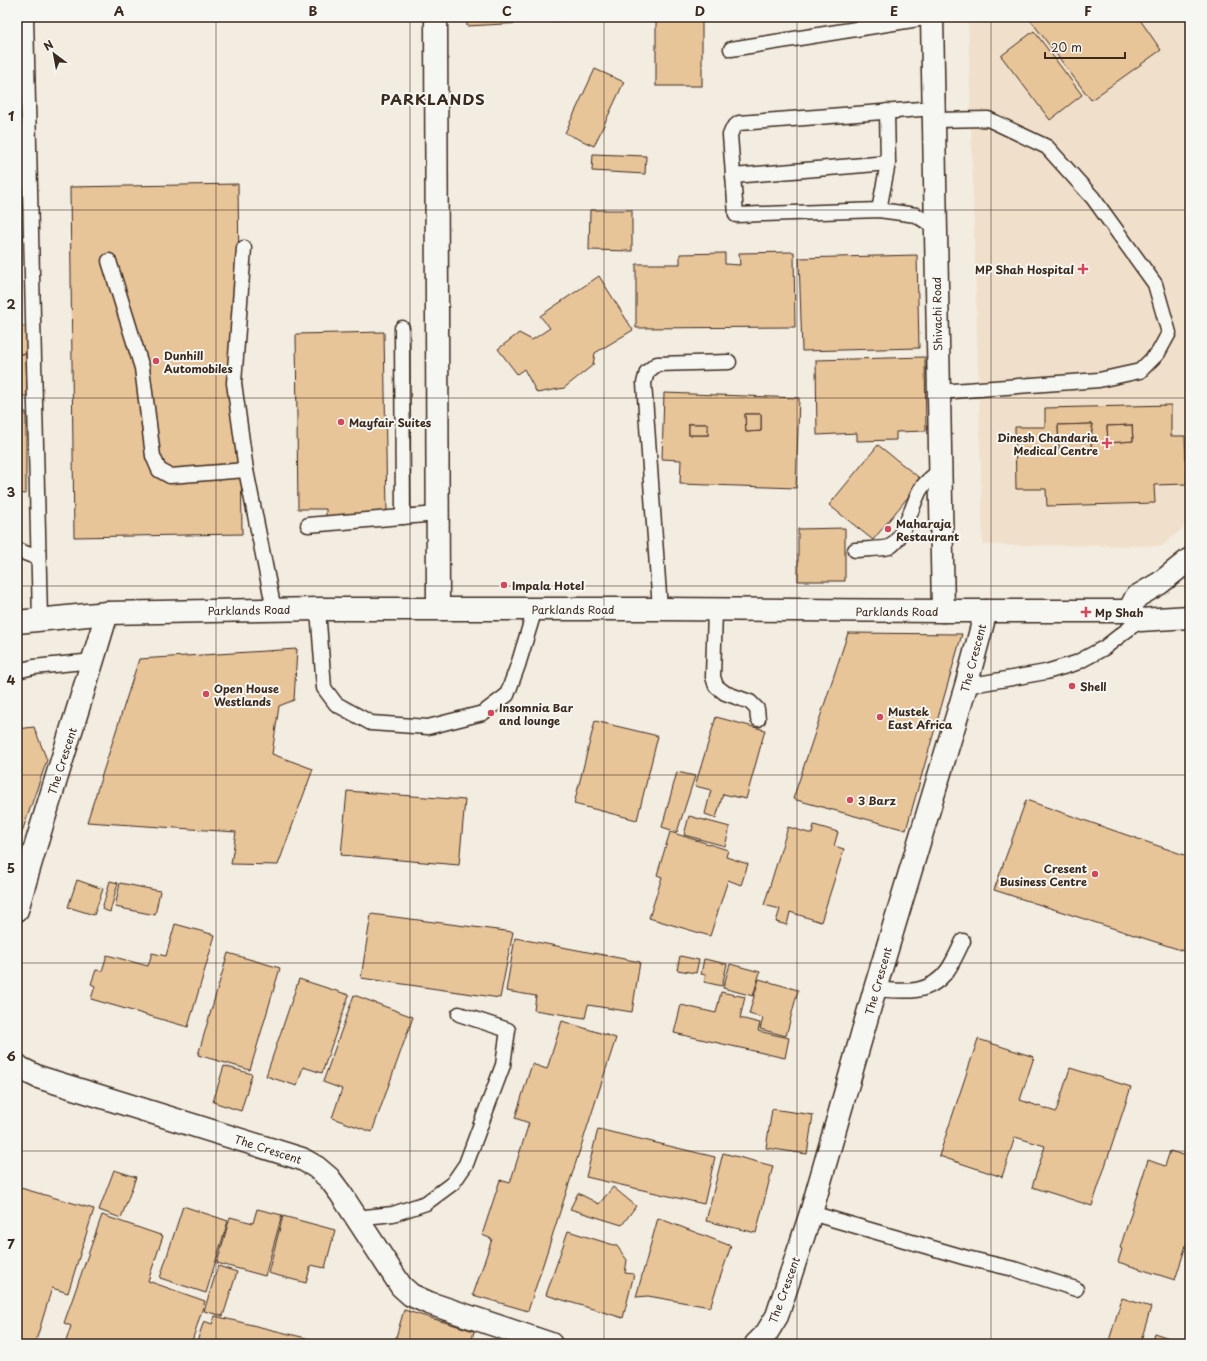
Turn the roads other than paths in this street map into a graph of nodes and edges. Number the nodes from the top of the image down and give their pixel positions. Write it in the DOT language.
graph roads {
  1 [pos="26,17"];
  2 [pos="436,17"];
  3 [pos="931,17"];
  4 [pos="732,49"];
  5 [pos="887,111"];
  6 [pos="934,114"];
  7 [pos="888,163"];
  8 [pos="733,176"];
  9 [pos="880,210"];
  10 [pos="936,228"];
  11 [pos="244,248"];
  12 [pos="109,260"];
  13 [pos="402,328"];
  14 [pos="729,362"];
  15 [pos="939,392"];
  16 [pos="246,470"];
  17 [pos="940,471"];
  18 [pos="437,514"];
  19 [pos="403,517"];
  20 [pos="308,525"];
  21 [pos="17,550"];
  22 [pos="855,550"];
  23 [pos="38,558"];
  24 [pos="1190,559"];
  25 [pos="438,608"];
  26 [pos="318,609"];
  27 [pos="535,609"];
  28 [pos="660,609"];
  29 [pos="274,610"];
  30 [pos="715,610"];
  31 [pos="942,611"];
  32 [pos="986,611"];
  33 [pos="107,613"];
  34 [pos="1135,615"];
  35 [pos="1190,616"];
  36 [pos="40,619"];
  37 [pos="17,622"];
  38 [pos="93,661"];
  39 [pos="17,671"];
  40 [pos="966,686"];
  41 [pos="758,719"];
  42 [pos="17,910"];
  43 [pos="963,941"];
  44 [pos="875,989"];
  45 [pos="459,1014"];
  46 [pos="17,1065"];
  47 [pos="811,1213"];
  48 [pos="356,1218"];
  49 [pos="1076,1289"];
  50 [pos="551,1344"];
  51 [pos="756,1344"];
  1 -- 23 [label="lane"];
  2 -- 18 [label="street"];
  3 -- 4 [label="lane"];
  3 -- 6 [label="street, Shivachi Road"];
  5 -- 6 [label="lane"];
  5 -- 7 [label="lane"];
  5 -- 8 [label="lane"];
  6 -- 10 [label="street, Shivachi Road"];
  6 -- 15 [label="lane"];
  7 -- 8 [label="lane"];
  7 -- 9 [label="lane"];
  8 -- 9 [label="lane"];
  9 -- 10 [label="lane"];
  10 -- 15 [label="street, Shivachi Road"];
  11 -- 16 [label="lane"];
  12 -- 16 [label="lane"];
  13 -- 19 [label="lane"];
  14 -- 28 [label="lane"];
  15 -- 17 [label="street, Shivachi Road"];
  16 -- 29 [label="lane"];
  17 -- 22 [label="lane"];
  17 -- 31 [label="street, Shivachi Road"];
  18 -- 19 [label="lane"];
  18 -- 25 [label="street"];
  19 -- 20 [label="lane"];
  21 -- 23 [label="lane"];
  23 -- 36 [label="lane"];
  24 -- 34 [label="street"];
  25 -- 26 [label="street, Parklands Road"];
  25 -- 27 [label="street, Parklands Road"];
  26 -- 27 [label="lane"];
  26 -- 29 [label="street, Parklands Road"];
  27 -- 28 [label="street, Parklands Road"];
  28 -- 30 [label="street, Parklands Road"];
  29 -- 33 [label="street, Parklands Road"];
  30 -- 31 [label="street, Parklands Road"];
  30 -- 41 [label="lane"];
  31 -- 32 [label="street, Parklands Road"];
  32 -- 34 [label="street, Parklands Road"];
  32 -- 40 [label="street, The Crescent"];
  33 -- 36 [label="street, Parklands Road"];
  33 -- 38 [label="street, The Crescent"];
  34 -- 35 [label="street, Parklands Road"];
  34 -- 40 [label="lane"];
  36 -- 37 [label="street, Parklands Road"];
  38 -- 39 [label="lane"];
  38 -- 42 [label="street, The Crescent"];
  40 -- 44 [label="street, The Crescent"];
  43 -- 44 [label="lane"];
  44 -- 47 [label="street, The Crescent"];
  45 -- 48 [label="lane"];
  46 -- 48 [label="street, The Crescent"];
  47 -- 49 [label="lane"];
  47 -- 51 [label="street, The Crescent"];
  48 -- 50 [label="street, The Crescent"];
}
